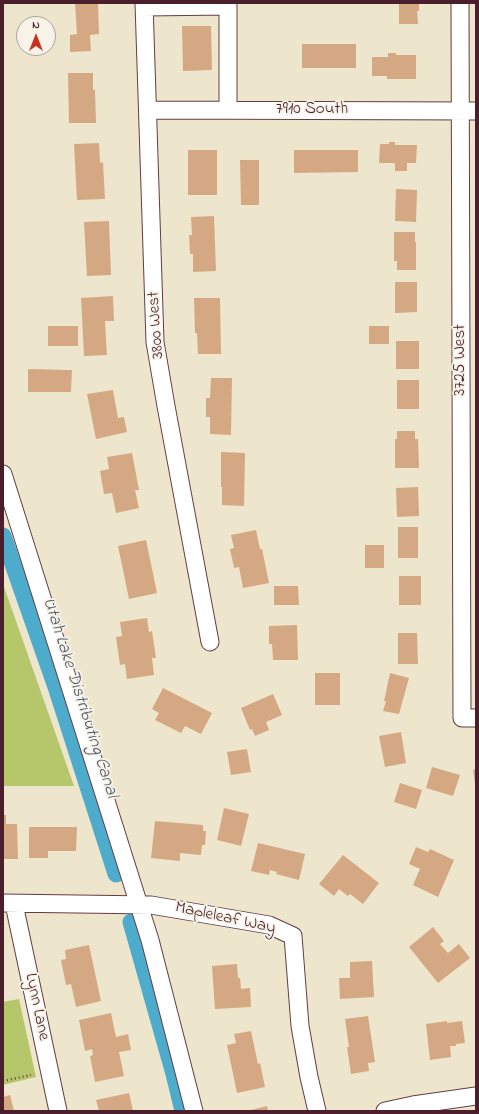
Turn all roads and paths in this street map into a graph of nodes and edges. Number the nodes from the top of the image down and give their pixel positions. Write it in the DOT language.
graph roads {
  1 [pos="460,3"];
  2 [pos="144,5"];
  3 [pos="148,110"];
  4 [pos="228,110"];
  5 [pos="468,111"];
  6 [pos="3,474"];
  7 [pos="210,642"];
  8 [pos="469,718"];
  9 [pos="8,903"];
  10 [pos="139,905"];
  11 [pos="31,1075"];
  12 [pos="3,1081"];
  13 [pos="476,1096"];
  14 [pos="58,1111"];
  15 [pos="194,1111"];
  16 [pos="317,1111"];
  17 [pos="385,1111"];
  1 -- 5 [label="street, 3725 West"];
  2 -- 3 [label="street, 3800 West"];
  2 -- 4 [label="street"];
  3 -- 4 [label="street, 7910 South"];
  3 -- 7 [label="street, 3800 West"];
  4 -- 5 [label="street, 7910 South"];
  5 -- 8 [label="street, 3725 West"];
  6 -- 10 [label="street"];
  9 -- 10 [label="street, Mapleleaf Way"];
  9 -- 14 [label="street, Lynn Lane"];
  10 -- 15 [label="street"];
  10 -- 16 [label="street, Mapleleaf Way"];
  11 -- 12 [label="path"];
  13 -- 17 [label="street"];
}
